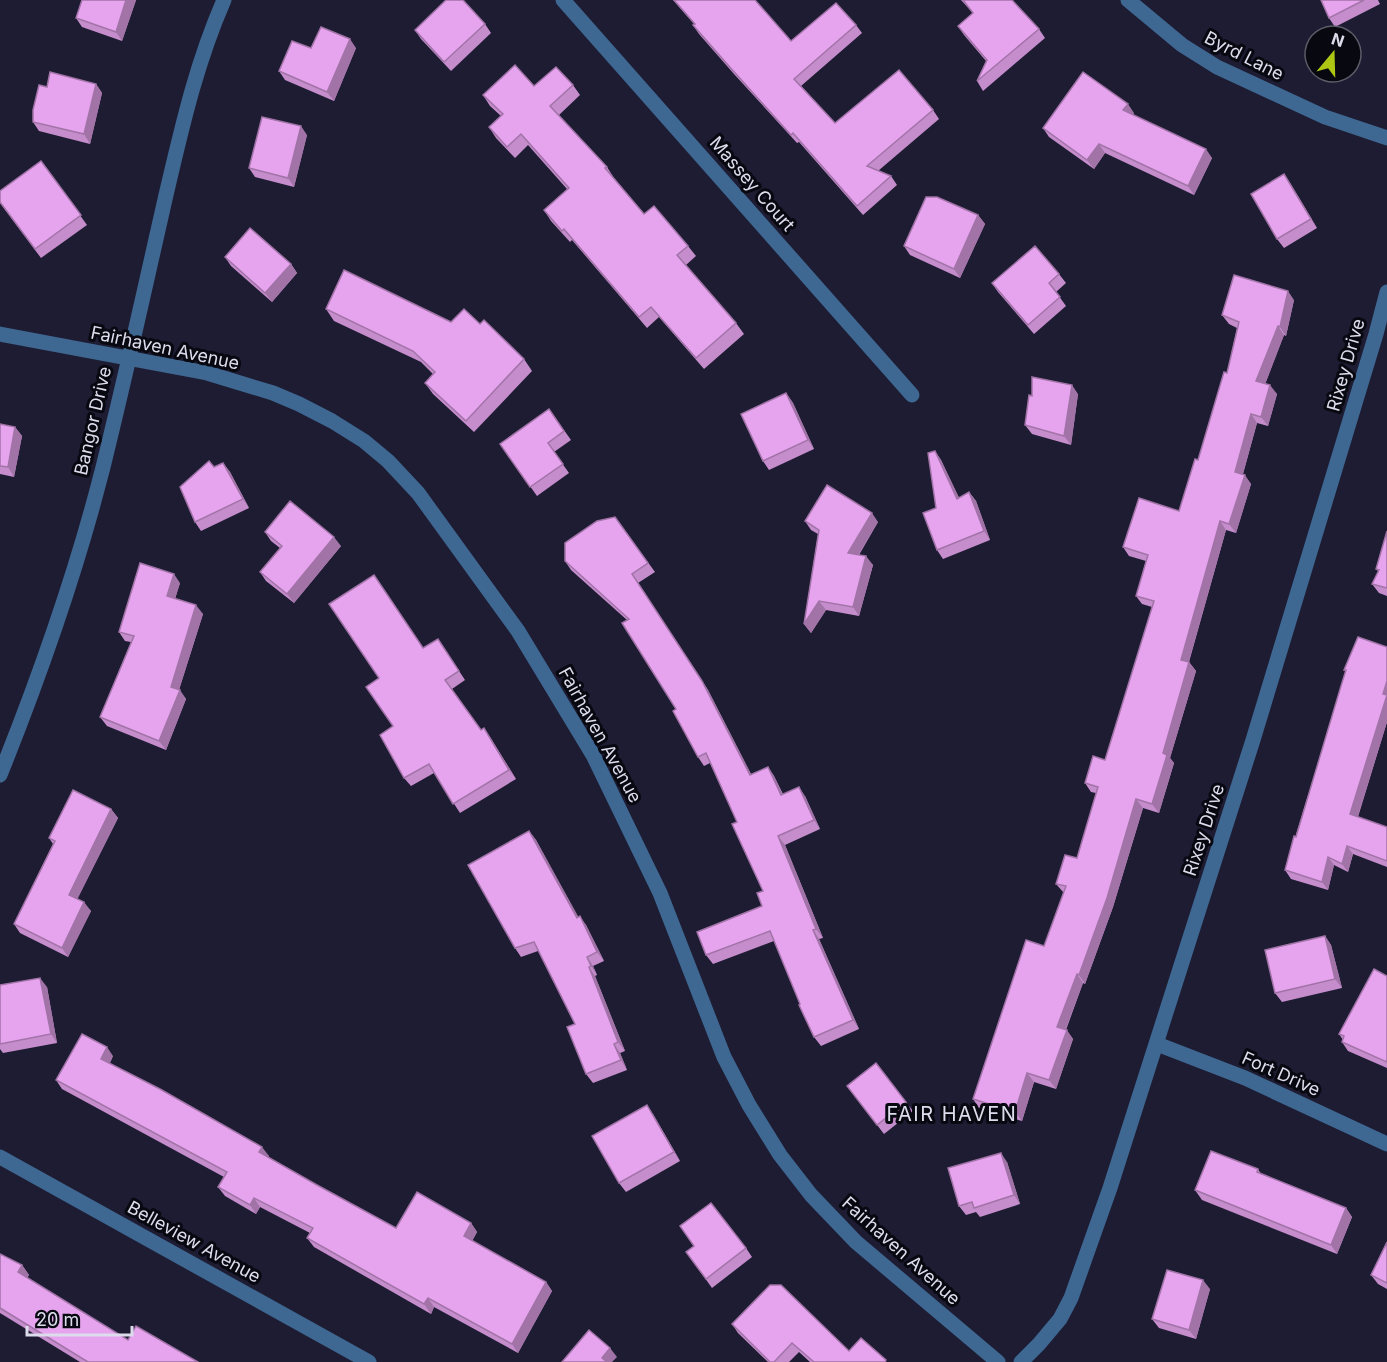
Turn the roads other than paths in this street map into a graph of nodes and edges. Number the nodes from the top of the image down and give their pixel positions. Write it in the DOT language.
graph roads {
  1 [pos="224,0"];
  2 [pos="563,0"];
  3 [pos="1128,0"];
  4 [pos="1387,138"];
  5 [pos="1387,292"];
  6 [pos="0,334"];
  7 [pos="128,359"];
  8 [pos="912,395"];
  9 [pos="0,775"];
  10 [pos="1157,1044"];
  11 [pos="1387,1144"];
  12 [pos="0,1156"];
  13 [pos="369,1362"];
  14 [pos="998,1362"];
  15 [pos="1021,1362"];
  1 -- 7 [label="street, Bangor Drive"];
  2 -- 8 [label="street, Massey Court"];
  3 -- 4 [label="street, Byrd Lane"];
  5 -- 10 [label="street, Rixey Drive"];
  6 -- 7 [label="street, Fairhaven Avenue"];
  7 -- 9 [label="street, Bangor Drive"];
  7 -- 14 [label="street, Fairhaven Avenue"];
  10 -- 11 [label="street, Fort Drive"];
  10 -- 15 [label="street, Rixey Drive"];
  12 -- 13 [label="street, Belleview Avenue"];
}
